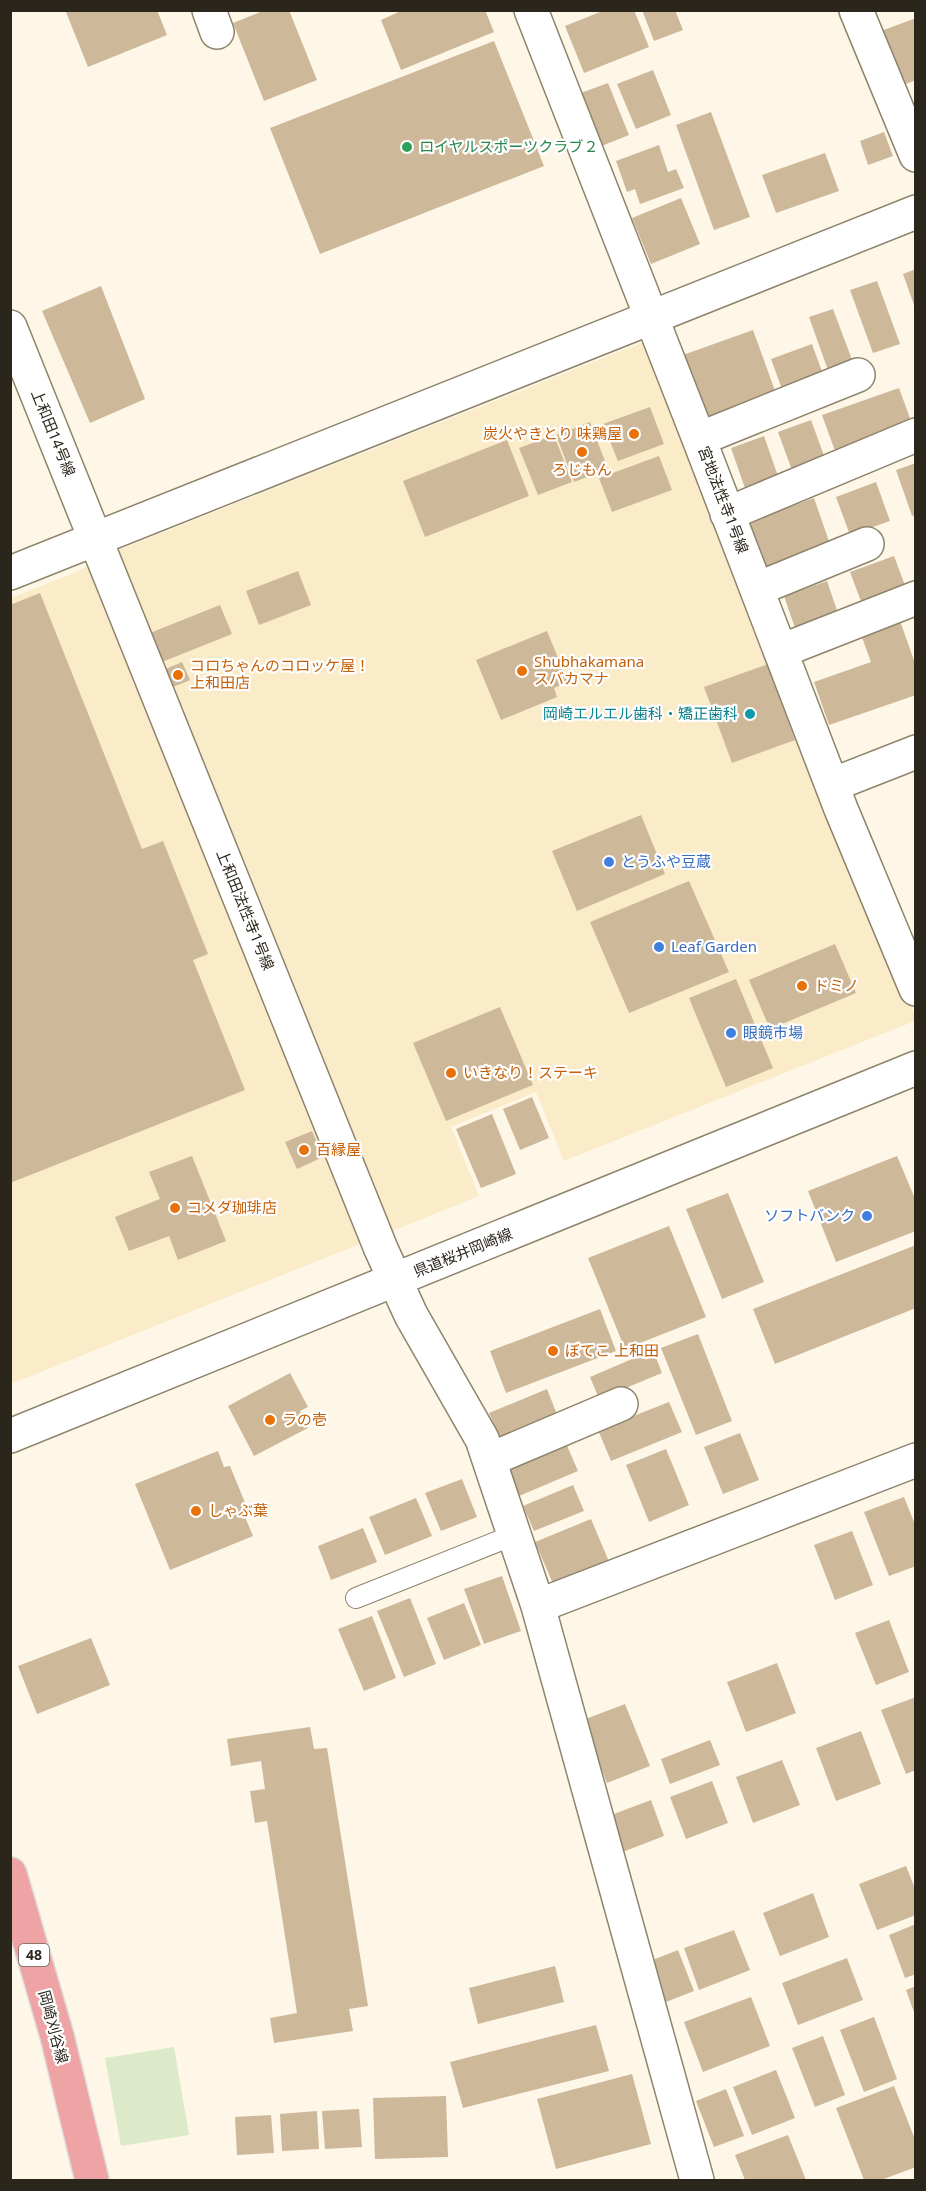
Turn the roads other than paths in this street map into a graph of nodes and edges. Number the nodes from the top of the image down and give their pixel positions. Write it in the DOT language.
graph roads {
  1 [pos="531,10"];
  2 [pos="856,10"];
  3 [pos="915,155"];
  4 [pos="915,212"];
  5 [pos="651,318"];
  6 [pos="10,327"];
  7 [pos="858,375"];
  8 [pos="915,435"];
  9 [pos="699,439"];
  10 [pos="727,514"];
  11 [pos="96,538"];
  12 [pos="867,544"];
  13 [pos="10,573"];
  14 [pos="757,589"];
  15 [pos="915,598"];
  16 [pos="781,651"];
  17 [pos="915,752"];
  18 [pos="832,785"];
  19 [pos="915,989"];
  20 [pos="915,1068"];
  21 [pos="395,1281"];
  22 [pos="621,1404"];
  23 [pos="10,1436"];
  24 [pos="489,1460"];
  25 [pos="915,1460"];
  26 [pos="514,1535"];
  27 [pos="356,1598"];
  28 [pos="538,1606"];
  29 [pos="10,1874"];
  30 [pos="92,2181"];
  31 [pos="697,2181"];
  1 -- 5 [label="street, 宮地法性寺1号線"];
  2 -- 3 [label="street"];
  4 -- 5 [label="street"];
  5 -- 9 [label="street, 宮地法性寺1号線"];
  5 -- 11 [label="street"];
  6 -- 11 [label="street, 上和田14号線"];
  7 -- 9 [label="street"];
  8 -- 10 [label="street"];
  9 -- 10 [label="street, 宮地法性寺1号線"];
  10 -- 14 [label="street, 宮地法性寺1号線"];
  11 -- 13 [label="street"];
  11 -- 21 [label="street, 上和田法性寺1号線"];
  12 -- 14 [label="street"];
  14 -- 16 [label="street, 宮地法性寺1号線"];
  15 -- 16 [label="street"];
  16 -- 18 [label="street, 宮地法性寺1号線"];
  17 -- 18 [label="street"];
  18 -- 19 [label="street, 宮地法性寺1号線"];
  20 -- 21 [label="street, 県道桜井岡崎線"];
  21 -- 23 [label="street, 県道桜井岡崎線"];
  21 -- 24 [label="street, 上和田法性寺1号線"];
  22 -- 24 [label="street"];
  24 -- 26 [label="street, 上和田法性寺1号線"];
  25 -- 28 [label="street"];
  26 -- 27 [label="lane"];
  26 -- 28 [label="street, 上和田法性寺1号線"];
  28 -- 31 [label="street, 上和田法性寺1号線"];
  29 -- 30 [label="main road, 岡崎刈谷線 / 48"];
}
